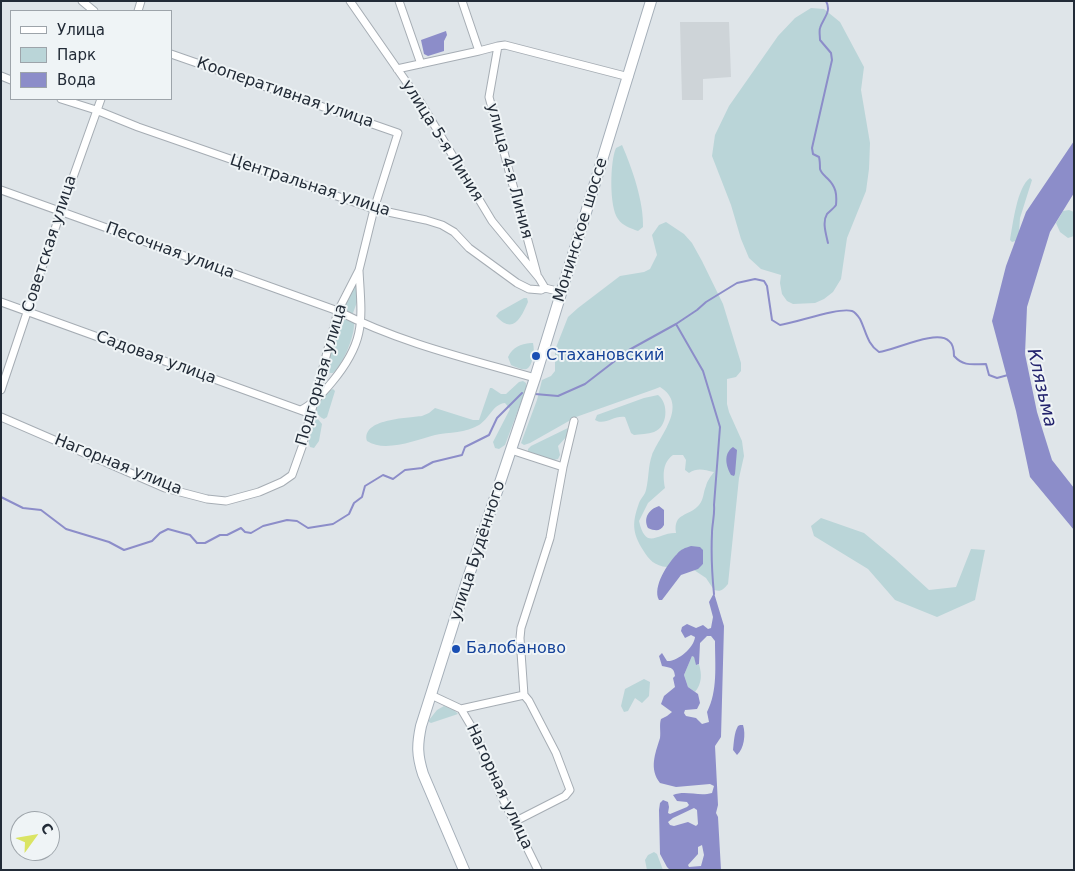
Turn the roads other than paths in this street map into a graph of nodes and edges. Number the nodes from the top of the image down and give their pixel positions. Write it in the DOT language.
graph roads {
  1 [pos="82,1"];
  2 [pos="350,1"];
  3 [pos="399,1"];
  4 [pos="462,1"];
  5 [pos="652,1"];
  6 [pos="93,10"];
  7 [pos="498,46"];
  8 [pos="479,51"];
  9 [pos="172,54"];
  10 [pos="421,64"];
  11 [pos="397,69"];
  12 [pos="629,77"];
  13 [pos="64,100"];
  14 [pos="101,100"];
  15 [pos="96,110"];
  16 [pos="398,133"];
  17 [pos="1,190"];
  18 [pos="374,210"];
  19 [pos="60,212"];
  20 [pos="360,270"];
  21 [pos="538,278"];
  22 [pos="545,288"];
  23 [pos="561,292"];
  24 [pos="1,302"];
  25 [pos="338,311"];
  26 [pos="28,312"];
  27 [pos="361,323"];
  28 [pos="535,378"];
  29 [pos="1,390"];
  30 [pos="313,402"];
  31 [pos="301,410"];
  32 [pos="311,414"];
  33 [pos="1,417"];
  34 [pos="574,422"];
  35 [pos="510,454"];
  36 [pos="563,467"];
  37 [pos="292,475"];
  38 [pos="431,695"];
  39 [pos="524,696"];
  40 [pos="461,709"];
  41 [pos="514,822"];
  42 [pos="464,870"];
  43 [pos="538,870"];
  1 -- 6 [label="street"];
  2 -- 11 [label="street, улица 5-я Линия"];
  3 -- 10 [label="street"];
  4 -- 8 [label="street"];
  5 -- 12 [label="main road, Монинское шоссе"];
  7 -- 8 [label="street"];
  7 -- 12 [label="street"];
  7 -- 21 [label="street, улица 4-я Линия"];
  8 -- 10 [label="street"];
  9 -- 16 [label="street, Кооперативная улица"];
  10 -- 11 [label="street"];
  11 -- 21 [label="street, улица 5-я Линия"];
  12 -- 23 [label="main road, Монинское шоссе"];
  13 -- 15 [label="street, Центральная улица"];
  14 -- 15 [label="street, Советская улица"];
  15 -- 18 [label="street, Центральная улица"];
  15 -- 19 [label="street, Советская улица"];
  16 -- 18 [label="street, Подгорная улица"];
  17 -- 19 [label="street, Песочная улица"];
  18 -- 20 [label="street, Подгорная улица"];
  18 -- 22 [label="street, Центральная улица"];
  19 -- 25 [label="street, Песочная улица"];
  19 -- 26 [label="street, Советская улица"];
  20 -- 25 [label="street, Подгорная улица"];
  20 -- 27 [label="street"];
  21 -- 22 [label="street, улица 5-я Линия"];
  22 -- 23 [label="street, Центральная улица"];
  23 -- 28 [label="main road, Монинское шоссе"];
  24 -- 26 [label="street, Садовая улица"];
  25 -- 27 [label="street, Песочная улица"];
  25 -- 30 [label="street, Подгорная улица"];
  26 -- 29 [label="street, Советская улица"];
  26 -- 31 [label="street, Садовая улица"];
  27 -- 28 [label="street"];
  27 -- 30 [label="street"];
  28 -- 35 [label="main road, Монинское шоссе"];
  30 -- 31 [label="street"];
  30 -- 32 [label="street, Подгорная улица"];
  31 -- 32 [label="street, Садовая улица"];
  32 -- 37 [label="street, Подгорная улица"];
  33 -- 37 [label="street, Нагорная улица"];
  34 -- 36 [label="street"];
  35 -- 36 [label="street"];
  35 -- 38 [label="main road, улица Будённого"];
  36 -- 39 [label="street"];
  38 -- 40 [label="street, Нагорная улица"];
  38 -- 42 [label="main road, улица Будённого"];
  39 -- 40 [label="street"];
  39 -- 41 [label="street"];
  40 -- 41 [label="street, Нагорная улица"];
  41 -- 43 [label="street, Нагорная улица"];
}
